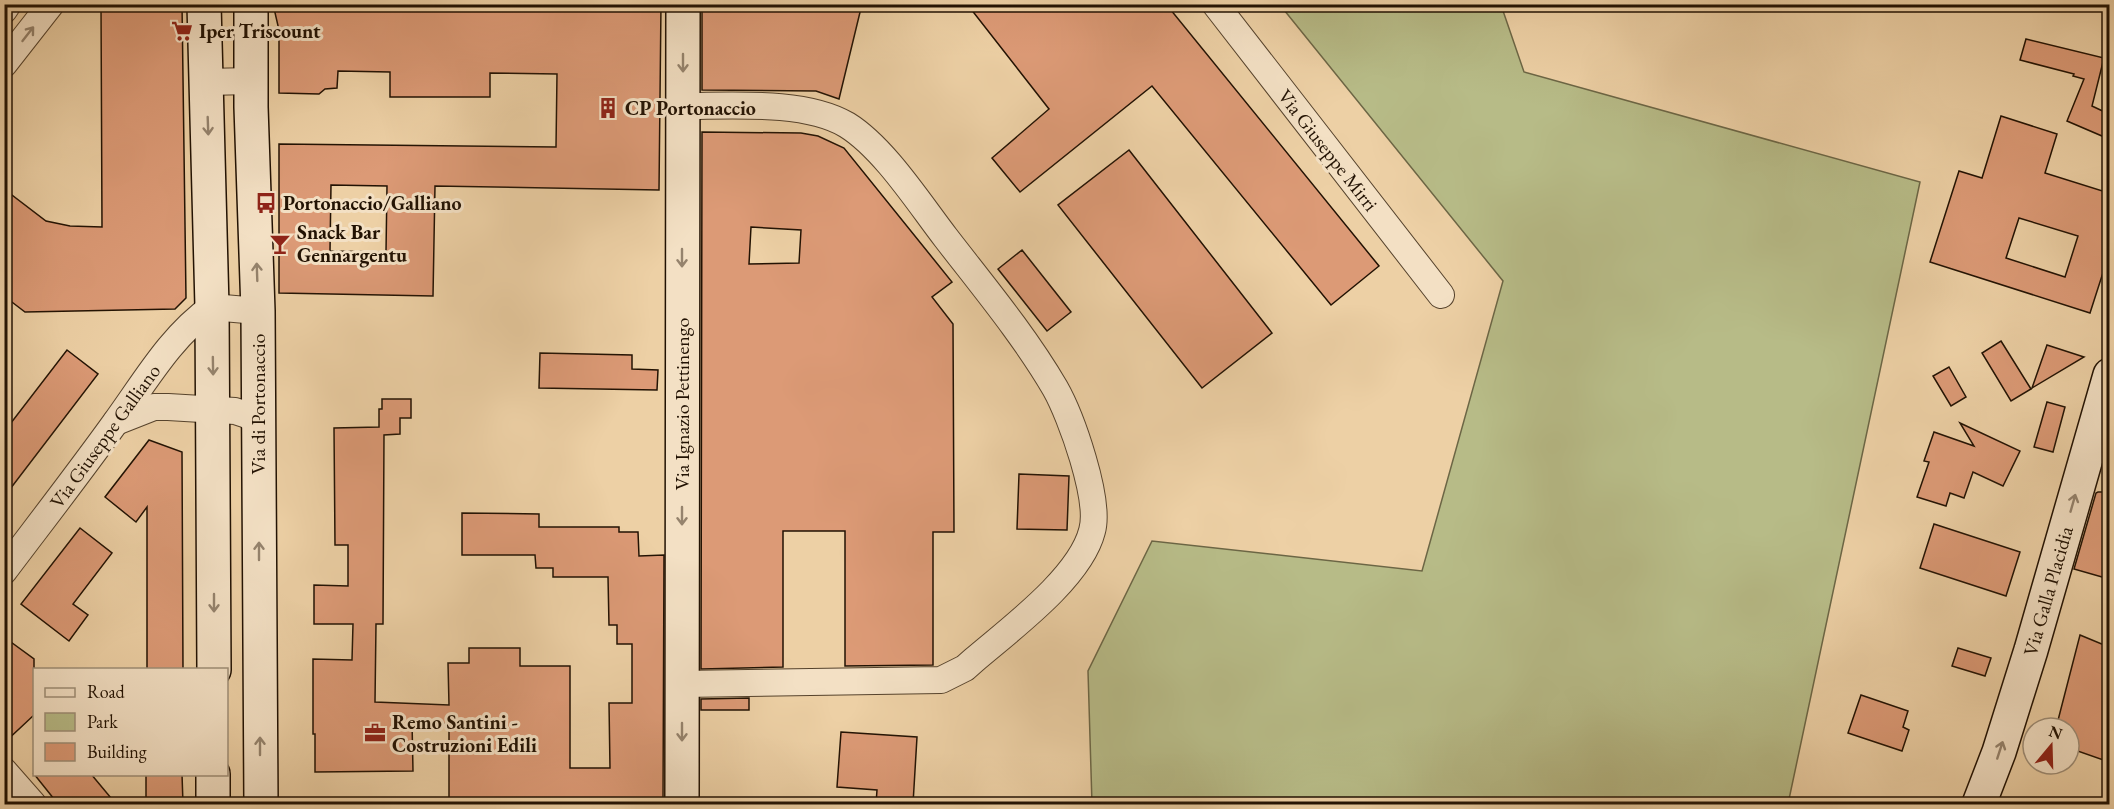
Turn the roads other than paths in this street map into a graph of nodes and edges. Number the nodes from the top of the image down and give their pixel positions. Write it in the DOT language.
graph roads {
  1 [pos="8,4"];
  2 [pos="51,4"];
  3 [pos="204,4"];
  4 [pos="251,4"];
  5 [pos="683,4"];
  6 [pos="1215,4"];
  7 [pos="4,10"];
  8 [pos="4,64"];
  9 [pos="251,81"];
  10 [pos="206,82"];
  11 [pos="682,106"];
  12 [pos="1441,295"];
  13 [pos="212,307"];
  14 [pos="258,311"];
  15 [pos="2109,375"];
  16 [pos="213,409"];
  17 [pos="116,422"];
  18 [pos="258,422"];
  19 [pos="4,571"];
  20 [pos="214,668"];
  21 [pos="682,684"];
  22 [pos="4,771"];
  23 [pos="213,776"];
  24 [pos="33,804"];
  25 [pos="213,804"];
  26 [pos="261,804"];
  27 [pos="682,804"];
  28 [pos="1979,804"];
  1 -- 7 [label="street"];
  8 -- 2 [label="street, one-way"];
  3 -- 10 [label="main road"];
  4 -- 9 [label="main road, Via di Portonaccio"];
  5 -- 11 [label="main road, Via Ignazio Pettinengo, one-way"];
  6 -- 12 [label="street, Via Giuseppe Mirri"];
  9 -- 10 [label="street"];
  14 -- 9 [label="main road, Via di Portonaccio, one-way"];
  10 -- 13 [label="main road, one-way"];
  11 -- 21 [label="main road, Via Ignazio Pettinengo, one-way"];
  11 -- 21 [label="street"];
  13 -- 14 [label="street"];
  13 -- 16 [label="main road, one-way"];
  13 -- 17 [label="street, Via Giuseppe Galliano"];
  14 -- 18 [label="main road, Via di Portonaccio"];
  28 -- 15 [label="main road, Via Galla Placidia, one-way"];
  16 -- 17 [label="street"];
  16 -- 18 [label="street"];
  16 -- 20 [label="main road, one-way"];
  17 -- 19 [label="street, Via Giuseppe Galliano"];
  26 -- 18 [label="main road, Via di Portonaccio, one-way"];
  21 -- 27 [label="main road, Via Ignazio Pettinengo, one-way"];
  22 -- 24 [label="street"];
  23 -- 25 [label="main road"];
}
